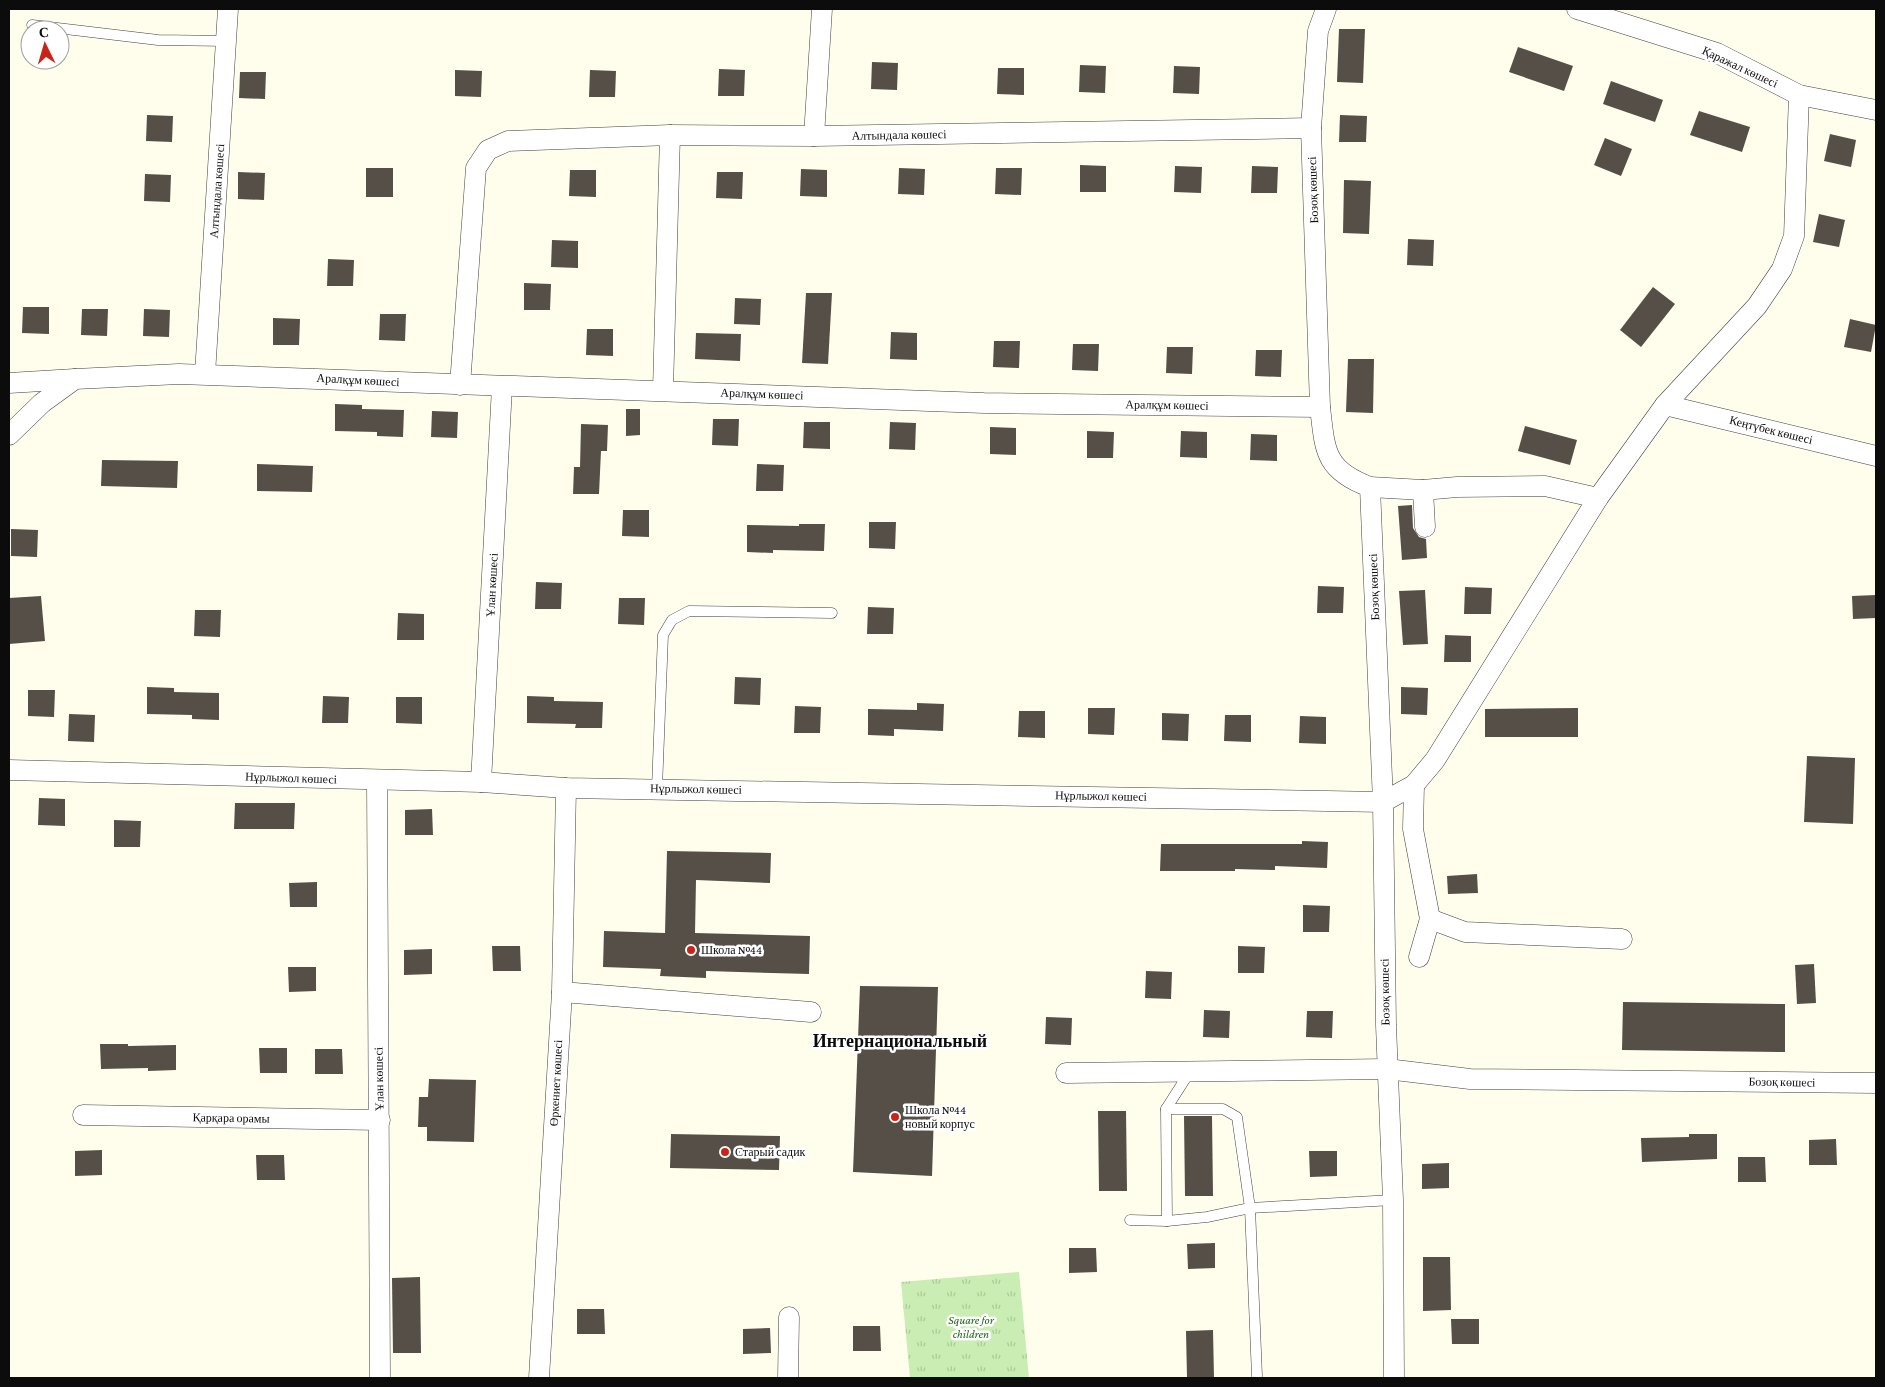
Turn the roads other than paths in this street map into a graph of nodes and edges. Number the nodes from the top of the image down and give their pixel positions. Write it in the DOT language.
graph roads {
  1 [pos="228,9"];
  2 [pos="822,9"];
  3 [pos="1326,9"];
  4 [pos="1577,9"];
  5 [pos="70,30"];
  6 [pos="227,41"];
  7 [pos="1799,95"];
  8 [pos="1876,110"];
  9 [pos="1311,128"];
  10 [pos="670,135"];
  11 [pos="814,136"];
  12 [pos="205,374"];
  13 [pos="75,379"];
  14 [pos="9,383"];
  15 [pos="460,385"];
  16 [pos="502,387"];
  17 [pos="663,390"];
  18 [pos="1665,404"];
  19 [pos="1320,407"];
  20 [pos="9,435"];
  21 [pos="1876,456"];
  22 [pos="1370,488"];
  23 [pos="1423,490"];
  24 [pos="1598,498"];
  25 [pos="1425,527"];
  26 [pos="832,613"];
  27 [pos="9,770"];
  28 [pos="377,780"];
  29 [pos="482,782"];
  30 [pos="1414,785"];
  31 [pos="566,788"];
  32 [pos="657,788"];
  33 [pos="1383,802"];
  34 [pos="1430,919"];
  35 [pos="1622,940"];
  36 [pos="1419,957"];
  37 [pos="562,992"];
  38 [pos="811,1012"];
  39 [pos="1388,1069"];
  40 [pos="1066,1073"];
  41 [pos="1189,1073"];
  42 [pos="1876,1083"];
  43 [pos="1166,1109"];
  44 [pos="83,1115"];
  45 [pos="380,1120"];
  46 [pos="1393,1200"];
  47 [pos="1250,1208"];
  48 [pos="1130,1220"];
  49 [pos="1167,1221"];
  50 [pos="789,1317"];
  51 [pos="1257,1376"];
  52 [pos="380,1378"];
  53 [pos="539,1378"];
  54 [pos="788,1378"];
  55 [pos="1394,1378"];
  1 -- 6 [label="street, Алтындала көшесі"];
  2 -- 11 [label="street"];
  3 -- 9 [label="street, Бозоқ көшесі"];
  4 -- 7 [label="street, Қаражал көшесі"];
  5 -- 6 [label="lane"];
  6 -- 12 [label="street, Алтындала көшесі"];
  7 -- 8 [label="street, Қаражал көшесі"];
  7 -- 18 [label="street"];
  9 -- 11 [label="street, Алтындала көшесі"];
  9 -- 19 [label="street, Бозоқ көшесі"];
  10 -- 11 [label="street, Алтындала көшесі"];
  10 -- 15 [label="street, Алтындала көшесі"];
  10 -- 17 [label="street"];
  12 -- 13 [label="street, Аралқұм көшесі"];
  12 -- 15 [label="street, Аралқұм көшесі"];
  13 -- 14 [label="street, Аралқұм көшесі"];
  13 -- 20 [label="street"];
  15 -- 16 [label="street, Аралқұм көшесі"];
  16 -- 17 [label="street, Аралқұм көшесі"];
  16 -- 29 [label="street, Ұлан көшесі"];
  17 -- 19 [label="street, Аралқұм көшесі"];
  18 -- 21 [label="street, Кеңтүбек көшесі"];
  18 -- 24 [label="street"];
  19 -- 22 [label="street, Бозоқ көшесі"];
  22 -- 23 [label="street"];
  22 -- 33 [label="street, Бозоқ көшесі"];
  23 -- 24 [label="street"];
  23 -- 25 [label="street"];
  24 -- 30 [label="street"];
  26 -- 32 [label="lane"];
  27 -- 28 [label="street, Нұрлыжол көшесі"];
  28 -- 29 [label="street, Нұрлыжол көшесі"];
  28 -- 45 [label="street, Ұлан көшесі"];
  29 -- 31 [label="street, Нұрлыжол көшесі"];
  30 -- 33 [label="street"];
  30 -- 34 [label="street"];
  31 -- 32 [label="street, Нұрлыжол көшесі"];
  31 -- 37 [label="street, Өркениет көшесі"];
  32 -- 33 [label="street, Нұрлыжол көшесі"];
  33 -- 39 [label="street, Бозоқ көшесі"];
  34 -- 35 [label="street"];
  34 -- 36 [label="street"];
  37 -- 38 [label="street"];
  37 -- 53 [label="street, Өркениет көшесі"];
  39 -- 41 [label="street, Бозоқ көшесі"];
  39 -- 42 [label="street, Бозоқ көшесі"];
  39 -- 46 [label="street, Бозоқ көшесі"];
  40 -- 41 [label="street, Бозоқ көшесі"];
  41 -- 43 [label="lane"];
  43 -- 47 [label="lane"];
  43 -- 49 [label="lane"];
  44 -- 45 [label="street, Қарқара орамы"];
  45 -- 52 [label="street, Ұлан көшесі"];
  46 -- 47 [label="lane"];
  46 -- 55 [label="street, Бозоқ көшесі"];
  47 -- 49 [label="lane"];
  47 -- 51 [label="lane"];
  48 -- 49 [label="lane"];
  50 -- 54 [label="street"];
}
